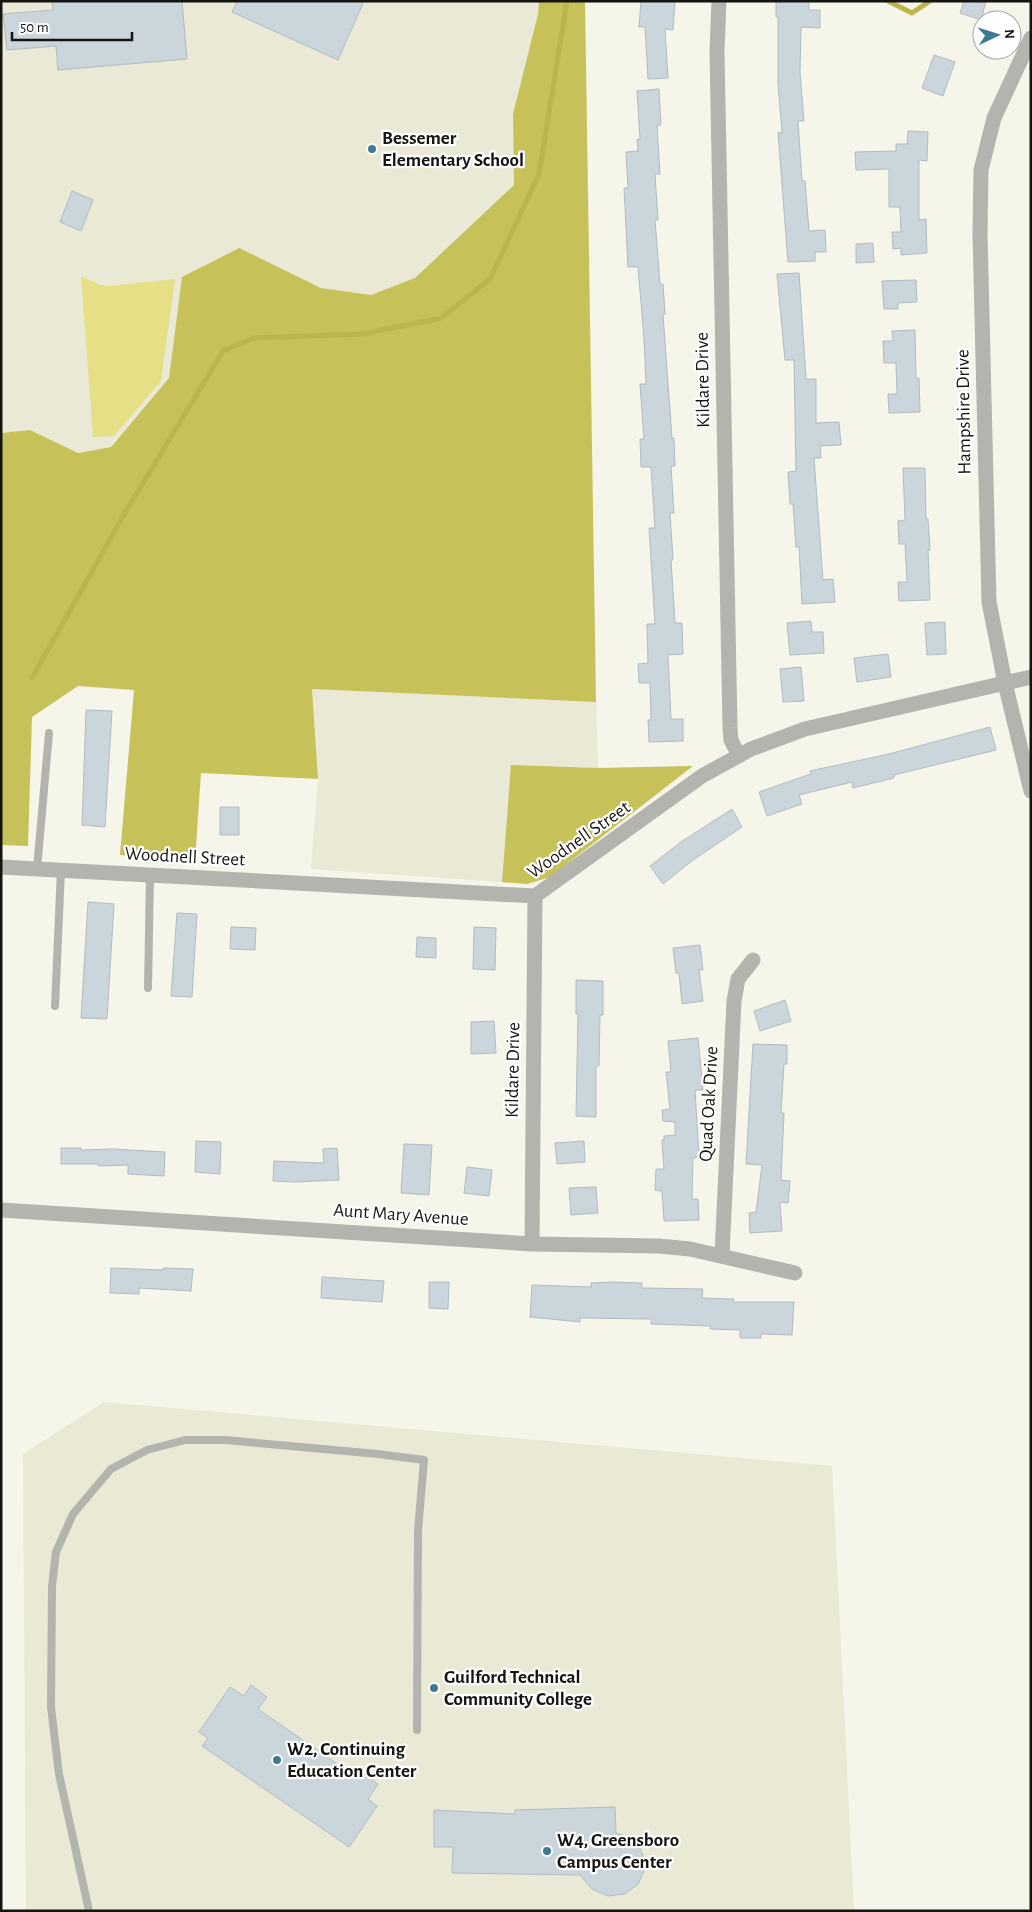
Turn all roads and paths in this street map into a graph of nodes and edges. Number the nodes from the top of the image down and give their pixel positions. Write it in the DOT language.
graph roads {
  1 [pos="719,1"];
  2 [pos="1031,38"];
  3 [pos="1031,677"];
  4 [pos="1005,683"];
  5 [pos="49,733"];
  6 [pos="739,756"];
  7 [pos="1031,791"];
  8 [pos="1,867"];
  9 [pos="37,869"];
  10 [pos="61,870"];
  11 [pos="150,875"];
  12 [pos="535,896"];
  13 [pos="753,960"];
  14 [pos="148,988"];
  15 [pos="55,1006"];
  16 [pos="1,1210"];
  17 [pos="532,1244"];
  18 [pos="722,1256"];
  19 [pos="795,1273"];
  20 [pos="418,1730"];
  21 [pos="89,1911"];
  1 -- 6 [label="street, Kildare Drive"];
  2 -- 4 [label="street, Hampshire Drive"];
  3 -- 4 [label="street, Woodnell Street"];
  4 -- 6 [label="street, Woodnell Street"];
  4 -- 7 [label="street, Hampshire Drive"];
  5 -- 9 [label="lane"];
  6 -- 12 [label="street, Woodnell Street"];
  8 -- 9 [label="street, Woodnell Street"];
  9 -- 10 [label="street, Woodnell Street"];
  10 -- 11 [label="street, Woodnell Street"];
  10 -- 15 [label="lane"];
  11 -- 12 [label="street, Woodnell Street"];
  11 -- 14 [label="lane"];
  12 -- 17 [label="street, Kildare Drive"];
  13 -- 18 [label="street, Quad Oak Drive"];
  16 -- 17 [label="street, Aunt Mary Avenue"];
  17 -- 18 [label="street, Aunt Mary Avenue"];
  18 -- 19 [label="street, Aunt Mary Avenue"];
  20 -- 21 [label="lane"];
}
